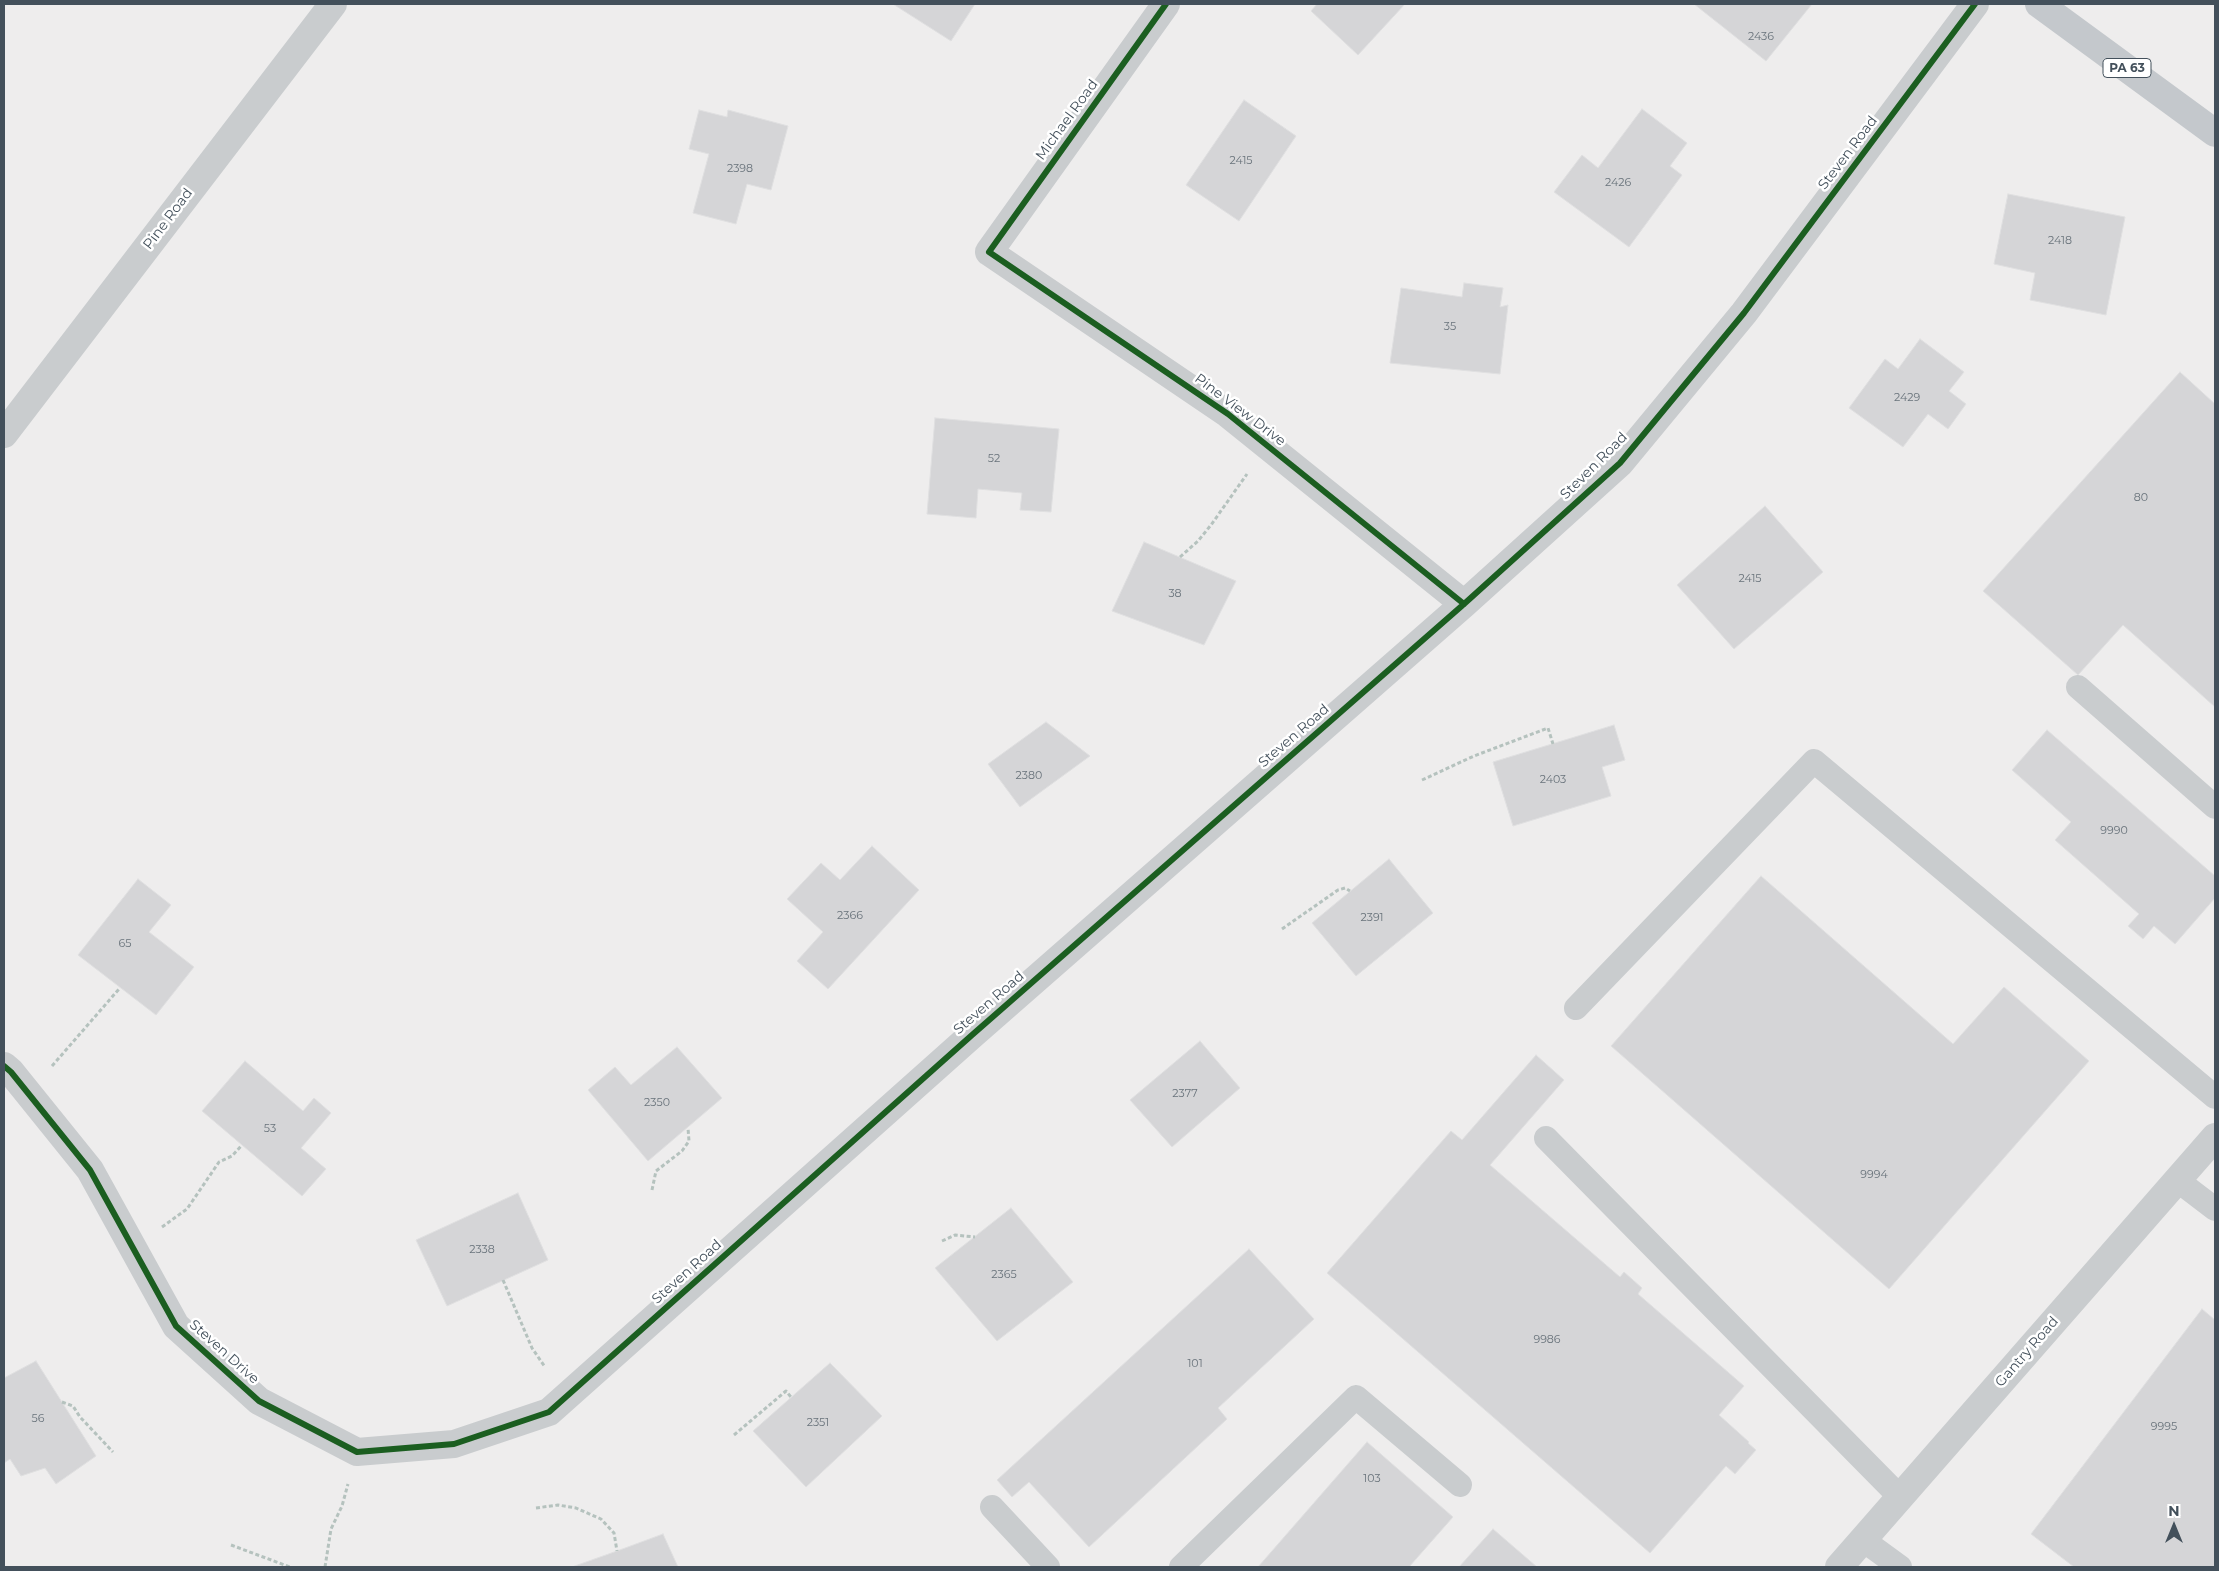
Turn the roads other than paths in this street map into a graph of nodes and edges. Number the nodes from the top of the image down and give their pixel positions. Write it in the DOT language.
graph roads {
  1 [pos="333,4"];
  2 [pos="1166,4"];
  3 [pos="1975,4"];
  4 [pos="2039,4"];
  5 [pos="2215,133"];
  6 [pos="989,252"];
  7 [pos="4,434"];
  8 [pos="1464,604"];
  9 [pos="2078,687"];
  10 [pos="2215,807"];
  11 [pos="1576,1008"];
  12 [pos="4,1066"];
  13 [pos="2215,1097"];
  14 [pos="2215,1137"];
  15 [pos="1546,1138"];
  16 [pos="2177,1180"];
  17 [pos="2215,1209"];
  18 [pos="357,1452"];
  19 [pos="1460,1485"];
  20 [pos="1900,1498"];
  21 [pos="992,1507"];
  22 [pos="1863,1540"];
  23 [pos="1048,1567"];
  24 [pos="1181,1567"];
  25 [pos="1839,1567"];
  26 [pos="1900,1567"];
  1 -- 7 [label="street, Pine Road"];
  2 -- 6 [label="street, Michael Road"];
  3 -- 8 [label="street, Steven Road"];
  4 -- 5 [label="main road, PA 63"];
  6 -- 8 [label="street, Pine View Drive"];
  8 -- 18 [label="street, Steven Road"];
  9 -- 10 [label="lane"];
  11 -- 13 [label="lane"];
  12 -- 18 [label="street, Steven Drive"];
  14 -- 16 [label="street, Gantry Road"];
  15 -- 20 [label="lane"];
  16 -- 17 [label="lane"];
  16 -- 20 [label="street, Gantry Road"];
  19 -- 24 [label="lane"];
  20 -- 22 [label="street, Gantry Road"];
  21 -- 23 [label="lane"];
  22 -- 25 [label="street, Gantry Road"];
  22 -- 26 [label="lane"];
}
